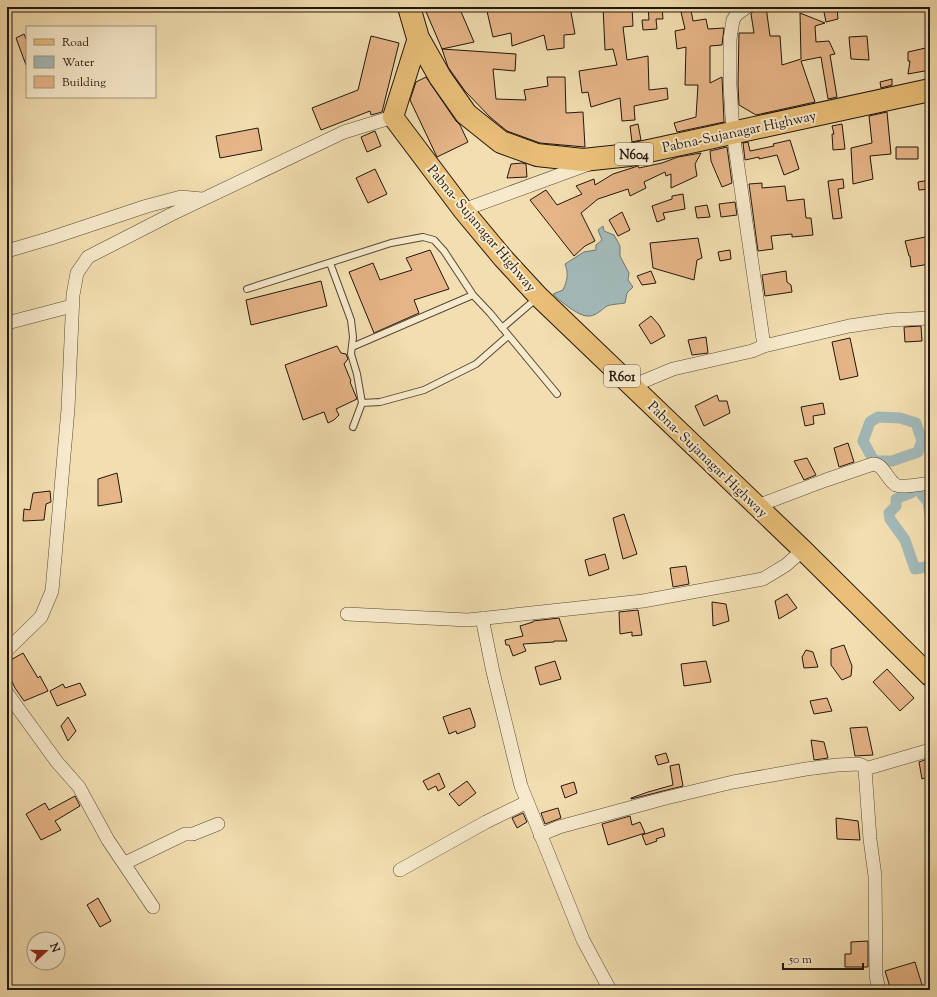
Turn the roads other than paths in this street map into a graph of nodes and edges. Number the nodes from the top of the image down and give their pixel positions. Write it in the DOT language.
graph roads {
  1 [pos="409,7"];
  2 [pos="747,7"];
  3 [pos="418,38"];
  4 [pos="930,90"];
  5 [pos="393,116"];
  6 [pos="733,132"];
  7 [pos="606,158"];
  8 [pos="204,199"];
  9 [pos="463,210"];
  10 [pos="7,251"];
  11 [pos="330,263"];
  12 [pos="247,289"];
  13 [pos="473,295"];
  14 [pos="538,296"];
  15 [pos="72,306"];
  16 [pos="930,318"];
  17 [pos="7,323"];
  18 [pos="502,328"];
  19 [pos="508,336"];
  20 [pos="764,346"];
  21 [pos="352,347"];
  22 [pos="632,386"];
  23 [pos="557,394"];
  24 [pos="362,403"];
  25 [pos="353,427"];
  26 [pos="930,483"];
  27 [pos="757,506"];
  28 [pos="803,550"];
  29 [pos="347,614"];
  30 [pos="482,618"];
  31 [pos="7,650"];
  32 [pos="930,676"];
  33 [pos="7,693"];
  34 [pos="930,750"];
  35 [pos="865,769"];
  36 [pos="527,802"];
  37 [pos="218,824"];
  38 [pos="540,835"];
  39 [pos="125,863"];
  40 [pos="400,870"];
  41 [pos="153,907"];
  42 [pos="610,990"];
  43 [pos="879,990"];
  1 -- 3 [label="highway, Pabna-Sujanagar Highway / N604"];
  2 -- 6 [label="street"];
  3 -- 5 [label="main road"];
  3 -- 7 [label="highway, Pabna-Sujanagar Highway / N604"];
  4 -- 6 [label="highway, Pabna-Sujanagar Highway / N604"];
  5 -- 8 [label="street"];
  5 -- 9 [label="main road, Pabna- Sujanagar Highway / R601"];
  6 -- 7 [label="highway, Pabna-Sujanagar Highway / N604"];
  6 -- 20 [label="street"];
  7 -- 9 [label="street"];
  8 -- 10 [label="street"];
  8 -- 15 [label="street"];
  9 -- 14 [label="main road, Pabna- Sujanagar Highway / R601"];
  11 -- 12 [label="lane"];
  11 -- 13 [label="lane"];
  11 -- 21 [label="lane"];
  13 -- 18 [label="lane"];
  13 -- 21 [label="lane"];
  14 -- 18 [label="lane"];
  14 -- 22 [label="main road, Pabna- Sujanagar Highway / R601"];
  15 -- 17 [label="street"];
  15 -- 31 [label="street"];
  16 -- 20 [label="street"];
  18 -- 19 [label="lane"];
  19 -- 23 [label="lane"];
  19 -- 24 [label="lane"];
  20 -- 22 [label="street"];
  21 -- 24 [label="lane"];
  22 -- 27 [label="main road, Pabna- Sujanagar Highway / R601"];
  24 -- 25 [label="lane"];
  26 -- 27 [label="street"];
  27 -- 28 [label="main road, Pabna- Sujanagar Highway / R601"];
  28 -- 30 [label="street"];
  28 -- 32 [label="main road, Pabna- Sujanagar Highway / R601"];
  29 -- 30 [label="street"];
  30 -- 36 [label="street"];
  33 -- 39 [label="street"];
  34 -- 35 [label="street"];
  35 -- 38 [label="street"];
  35 -- 43 [label="street"];
  36 -- 38 [label="street"];
  36 -- 40 [label="street"];
  37 -- 39 [label="street"];
  38 -- 42 [label="street"];
  39 -- 41 [label="street"];
}
